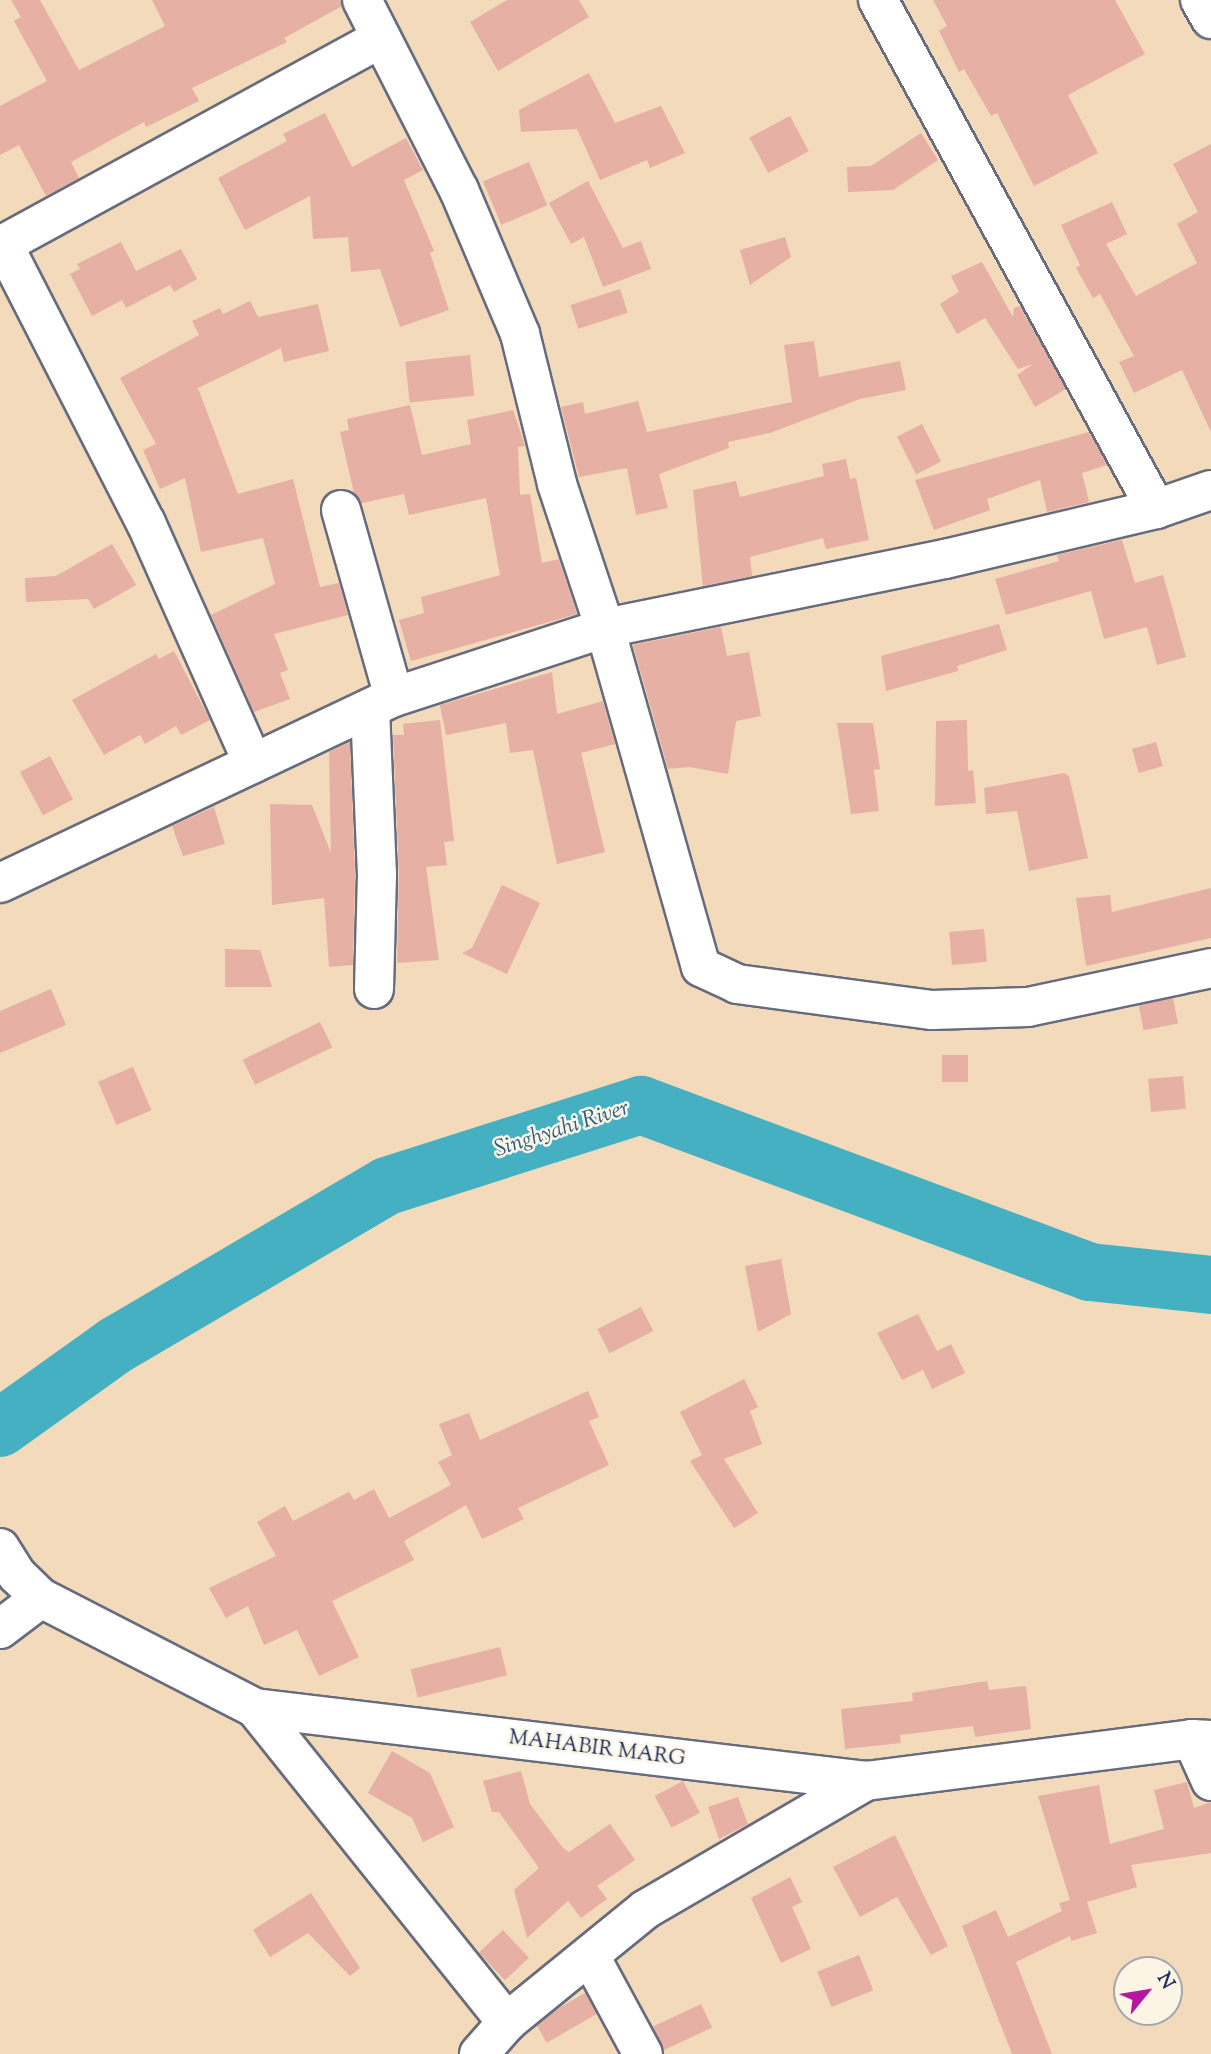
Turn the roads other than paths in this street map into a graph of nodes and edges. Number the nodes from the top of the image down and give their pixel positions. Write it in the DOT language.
graph roads {
  1 [pos="362,0"];
  2 [pos="878,0"];
  3 [pos="1200,0"];
  4 [pos="1211,19"];
  5 [pos="382,38"];
  6 [pos="1,245"];
  7 [pos="1211,490"];
  8 [pos="1156,509"];
  9 [pos="341,510"];
  10 [pos="605,628"];
  11 [pos="382,703"];
  12 [pos="253,763"];
  13 [pos="0,883"];
  14 [pos="1211,968"];
  15 [pos="374,989"];
  16 [pos="19,1574"];
  17 [pos="0,1629"];
  18 [pos="255,1708"];
  19 [pos="1201,1740"];
  20 [pos="866,1781"];
  21 [pos="1211,1781"];
  22 [pos="591,1958"];
  23 [pos="507,2022"];
  24 [pos="479,2054"];
  25 [pos="643,2054"];
  1 -- 5 [label="street"];
  2 -- 8 [label="street"];
  3 -- 4 [label="street"];
  5 -- 6 [label="street"];
  5 -- 10 [label="street"];
  6 -- 12 [label="street"];
  7 -- 8 [label="street"];
  8 -- 10 [label="street"];
  9 -- 11 [label="street"];
  10 -- 11 [label="street"];
  10 -- 14 [label="street"];
  11 -- 12 [label="street"];
  11 -- 15 [label="street"];
  12 -- 13 [label="street"];
  16 -- 17 [label="street"];
  16 -- 18 [label="street, MAHABIR MARG"];
  18 -- 20 [label="street, MAHABIR MARG"];
  18 -- 23 [label="street"];
  19 -- 20 [label="street, MAHABIR MARG"];
  19 -- 21 [label="street"];
  20 -- 22 [label="street"];
  22 -- 23 [label="street"];
  22 -- 25 [label="street"];
  23 -- 24 [label="street"];
}
